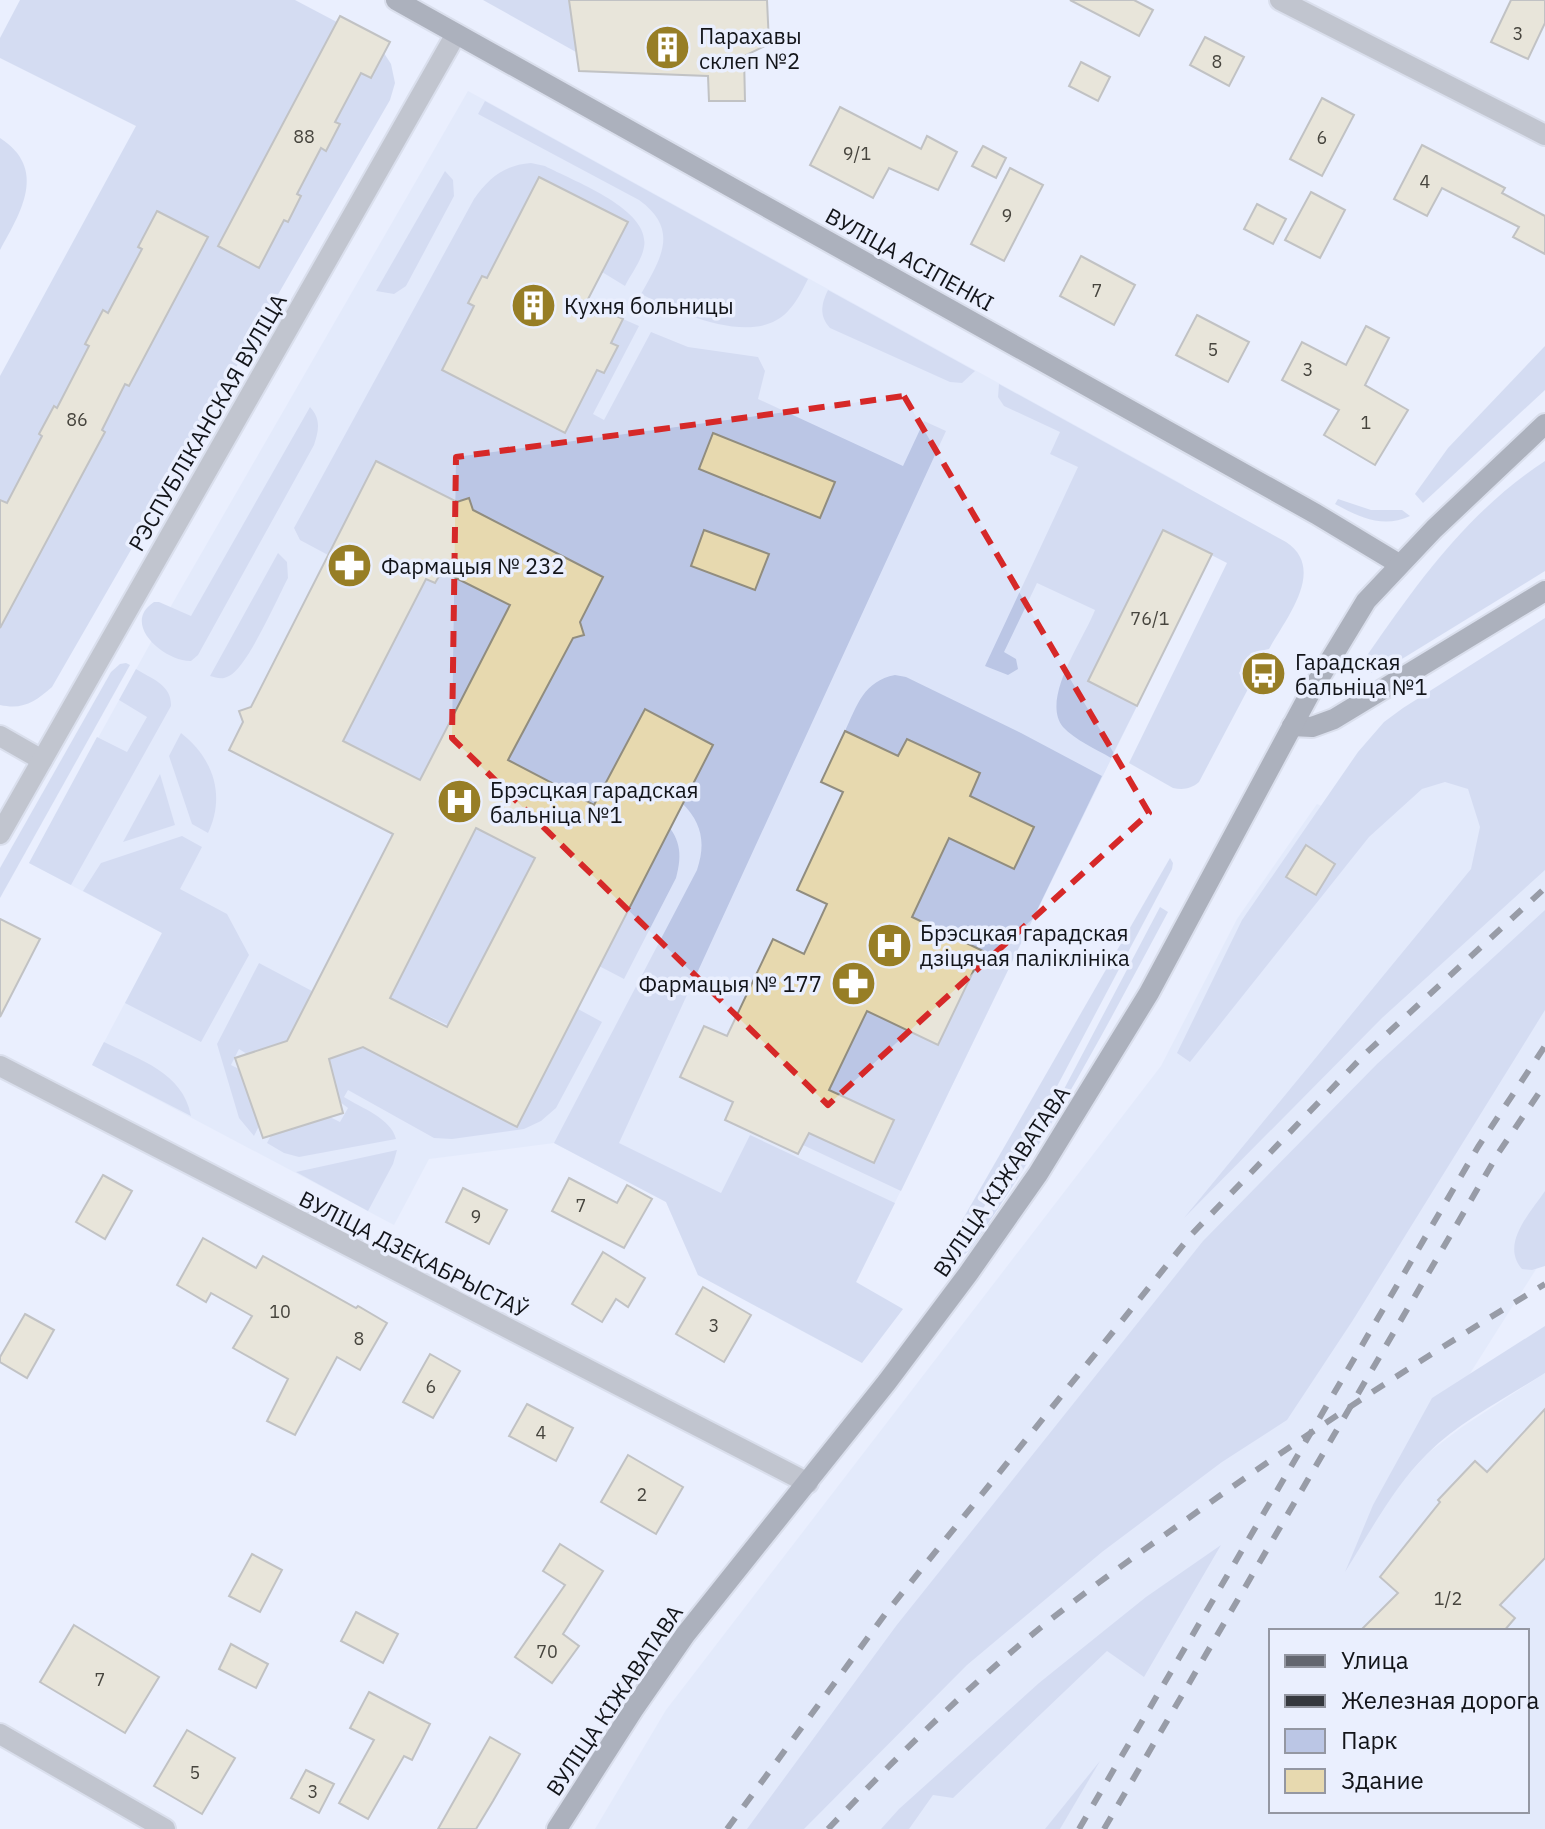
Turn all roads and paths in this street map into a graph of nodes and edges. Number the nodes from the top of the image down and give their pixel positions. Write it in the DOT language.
graph roads {
  1 [pos="396,0"];
  2 [pos="1280,0"];
  3 [pos="456,34"];
  4 [pos="1545,135"];
  5 [pos="1545,424"];
  6 [pos="1399,564"];
  7 [pos="1545,591"];
  8 [pos="1292,726"];
  9 [pos="0,736"];
  10 [pos="42,760"];
  11 [pos="0,834"];
  12 [pos="0,1066"];
  13 [pos="808,1483"];
  14 [pos="0,1734"];
  15 [pos="165,1829"];
  16 [pos="557,1829"];
  1 -- 3 [label="main road, ВУЛІЦА АСІПЕНКІ"];
  2 -- 4 [label="street"];
  3 -- 6 [label="main road, ВУЛІЦА АСІПЕНКІ"];
  3 -- 10 [label="street, РЭСПУБЛІКАНСКАЯ ВУЛІЦА"];
  5 -- 6 [label="main road, ВУЛІЦА КІЖАВАТАВА"];
  6 -- 8 [label="main road, ВУЛІЦА КІЖАВАТАВА"];
  7 -- 8 [label="main road"];
  8 -- 13 [label="main road, ВУЛІЦА КІЖАВАТАВА"];
  9 -- 10 [label="street"];
  10 -- 11 [label="street, РЭСПУБЛІКАНСКАЯ ВУЛІЦА"];
  12 -- 13 [label="street, ВУЛІЦА ДЗЕКАБРЫСТАЎ"];
  13 -- 16 [label="main road, ВУЛІЦА КІЖАВАТАВА"];
  14 -- 15 [label="street"];
}
